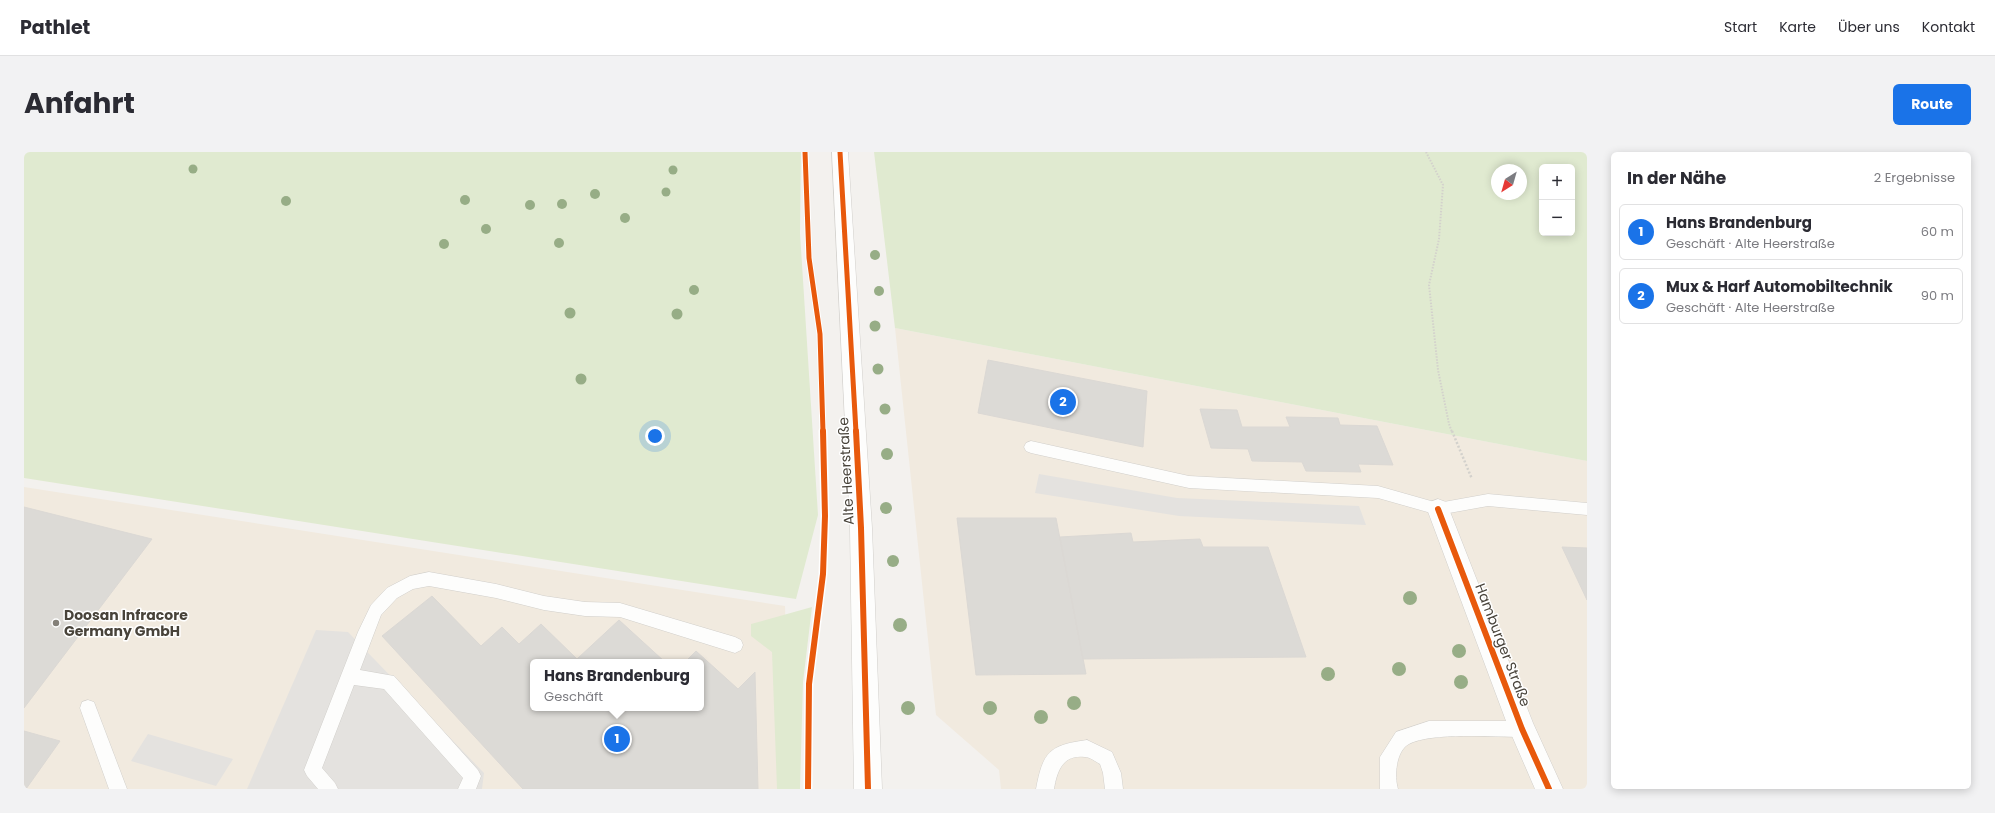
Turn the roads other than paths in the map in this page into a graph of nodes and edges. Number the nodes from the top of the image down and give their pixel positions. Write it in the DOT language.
graph roads {
  1 [pos="840,152"];
  2 [pos="1032,447"];
  3 [pos="1438,509"];
  4 [pos="1587,509"];
  5 [pos="734,645"];
  6 [pos="349,676"];
  7 [pos="88,708"];
  8 [pos="1522,729"];
  9 [pos="118,789"];
  10 [pos="329,789"];
  11 [pos="467,789"];
  12 [pos="868,789"];
  13 [pos="1045,789"];
  14 [pos="1114,789"];
  15 [pos="1389,789"];
  16 [pos="1549,789"];
  1 -- 12 [label="street, Alte Heerstraße"];
  2 -- 3 [label="lane"];
  3 -- 4 [label="lane"];
  3 -- 8 [label="street, Hamburger Straße"];
  5 -- 6 [label="lane"];
  6 -- 10 [label="lane"];
  6 -- 11 [label="lane"];
  7 -- 9 [label="lane"];
  8 -- 15 [label="lane"];
  8 -- 16 [label="street, Hamburger Straße"];
  13 -- 14 [label="lane"];
}
